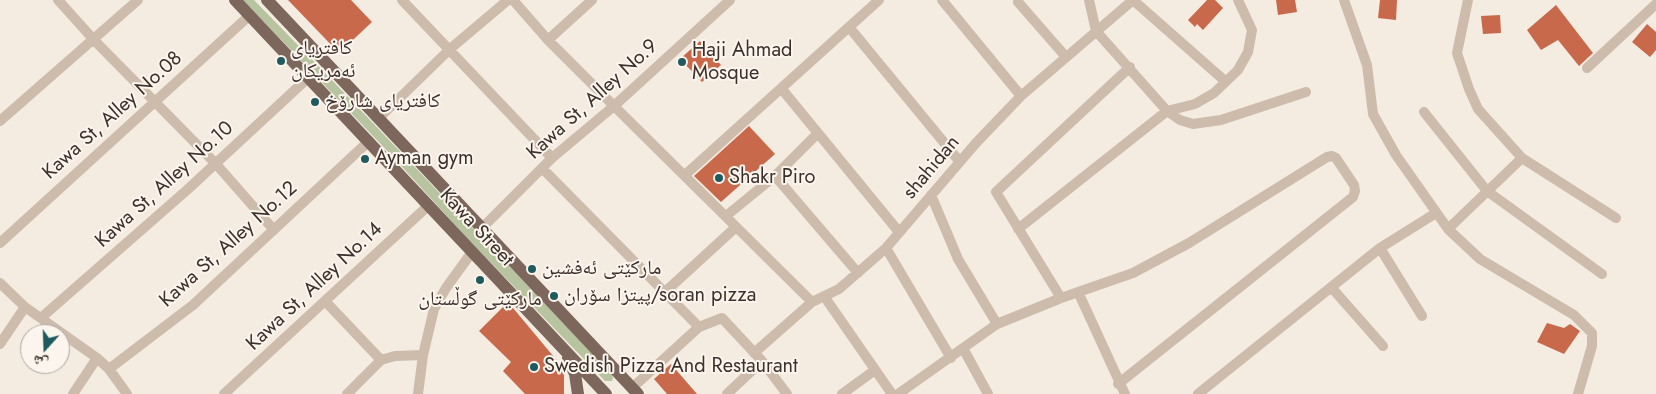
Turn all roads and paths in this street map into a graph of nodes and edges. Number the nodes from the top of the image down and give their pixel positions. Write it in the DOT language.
graph roads {
  1 [pos="58,0"];
  2 [pos="138,0"];
  3 [pos="235,0"];
  4 [pos="267,0"];
  5 [pos="402,0"];
  6 [pos="508,0"];
  7 [pos="514,0"];
  8 [pos="592,0"];
  9 [pos="730,0"];
  10 [pos="879,0"];
  11 [pos="942,0"];
  12 [pos="1089,0"];
  13 [pos="1133,0"];
  14 [pos="1238,0"];
  15 [pos="1344,0"];
  16 [pos="1468,0"];
  17 [pos="1018,1"];
  18 [pos="1656,4"];
  19 [pos="250,15"];
  20 [pos="848,27"];
  21 [pos="1096,31"];
  22 [pos="94,40"];
  23 [pos="548,40"];
  24 [pos="450,49"];
  25 [pos="1066,57"];
  26 [pos="1130,67"];
  27 [pos="1587,68"];
  28 [pos="309,77"];
  29 [pos="1225,81"];
  30 [pos="781,88"];
  31 [pos="1306,92"];
  32 [pos="1021,96"];
  33 [pos="155,101"];
  34 [pos="614,106"];
  35 [pos="1167,111"];
  36 [pos="1424,112"];
  37 [pos="379,118"];
  38 [pos="0,122"];
  39 [pos="818,133"];
  40 [pos="369,141"];
  41 [pos="552,158"];
  42 [pos="1522,158"];
  43 [pos="960,162"];
  44 [pos="216,164"];
  45 [pos="542,168"];
  46 [pos="685,175"];
  47 [pos="774,176"];
  48 [pos="1487,191"];
  49 [pos="931,196"];
  50 [pos="429,205"];
  51 [pos="1436,213"];
  52 [pos="726,216"];
  53 [pos="1616,218"];
  54 [pos="736,227"];
  55 [pos="482,228"];
  56 [pos="1018,229"];
  57 [pos="1448,229"];
  58 [pos="274,230"];
  59 [pos="899,232"];
  60 [pos="0,243"];
  61 [pos="886,248"];
  62 [pos="1380,248"];
  63 [pos="472,252"];
  64 [pos="858,273"];
  65 [pos="1602,274"];
  66 [pos="0,283"];
  67 [pos="1331,287"];
  68 [pos="665,292"];
  69 [pos="1079,294"];
  70 [pos="824,296"];
  71 [pos="1061,298"];
  72 [pos="325,301"];
  73 [pos="812,302"];
  74 [pos="25,306"];
  75 [pos="1422,316"];
  76 [pos="42,317"];
  77 [pos="997,324"];
  78 [pos="699,327"];
  79 [pos="0,344"];
  80 [pos="1382,346"];
  81 [pos="964,350"];
  82 [pos="565,352"];
  83 [pos="423,355"];
  84 [pos="758,357"];
  85 [pos="97,358"];
  86 [pos="951,358"];
  87 [pos="381,360"];
  88 [pos="108,369"];
  89 [pos="875,370"];
  90 [pos="1118,384"];
  91 [pos="632,392"];
  92 [pos="73,394"];
  93 [pos="127,394"];
  94 [pos="224,394"];
  95 [pos="347,394"];
  96 [pos="418,394"];
  97 [pos="578,394"];
  98 [pos="606,394"];
  99 [pos="727,394"];
  100 [pos="787,394"];
  101 [pos="842,394"];
  102 [pos="892,394"];
  103 [pos="898,394"];
  104 [pos="988,394"];
  105 [pos="1125,394"];
  106 [pos="1198,394"];
  107 [pos="1578,394"];
  1 -- 22 [label="street"];
  2 -- 22 [label="street"];
  3 -- 19 [label="main road, Kawa Street"];
  4 -- 37 [label="main road, Kawa Street"];
  5 -- 24 [label="street"];
  6 -- 24 [label="street"];
  7 -- 23 [label="street"];
  8 -- 23 [label="street"];
  9 -- 34 [label="street, Kawa St, Alley No.9"];
  10 -- 20 [label="street"];
  11 -- 32 [label="street"];
  12 -- 21 [label="street"];
  13 -- 21 [label="street, shahidan"];
  13 -- 29 [label="street"];
  14 -- 29 [label="street"];
  15 -- 51 [label="street"];
  16 -- 42 [label="street"];
  17 -- 25 [label="street"];
  18 -- 27 [label="street"];
  19 -- 28 [label="main road, Kawa Street"];
  19 -- 33 [label="street, Kawa St, Alley No.08"];
  20 -- 30 [label="street"];
  20 -- 43 [label="street"];
  21 -- 25 [label="street, shahidan"];
  21 -- 26 [label="street"];
  22 -- 33 [label="street"];
  22 -- 38 [label="street"];
  23 -- 34 [label="street"];
  24 -- 37 [label="street"];
  24 -- 41 [label="street"];
  25 -- 32 [label="street, shahidan"];
  26 -- 35 [label="street"];
  26 -- 56 [label="street"];
  28 -- 40 [label="main road, Kawa Street"];
  28 -- 44 [label="street, Kawa St, Alley No.10"];
  29 -- 35 [label="street"];
  30 -- 39 [label="street"];
  30 -- 46 [label="street"];
  31 -- 35 [label="street"];
  32 -- 43 [label="street, shahidan"];
  33 -- 44 [label="street"];
  33 -- 60 [label="street, Kawa St, Alley No.08"];
  34 -- 41 [label="street, Kawa St, Alley No.9"];
  34 -- 46 [label="street"];
  35 -- 56 [label="street"];
  36 -- 48 [label="street"];
  37 -- 55 [label="main road, Kawa Street"];
  39 -- 47 [label="street"];
  39 -- 59 [label="street"];
  40 -- 50 [label="main road, Kawa Street"];
  40 -- 58 [label="street, Kawa St, Alley No.12"];
  41 -- 45 [label="street, Kawa St, Alley No.9"];
  42 -- 48 [label="street"];
  42 -- 53 [label="street"];
  43 -- 49 [label="street, shahidan"];
  44 -- 58 [label="street"];
  44 -- 76 [label="street, Kawa St, Alley No.10"];
  45 -- 55 [label="street, Kawa St, Alley No.9"];
  45 -- 68 [label="street"];
  46 -- 52 [label="street"];
  47 -- 52 [label="street"];
  47 -- 64 [label="street"];
  48 -- 57 [label="street"];
  48 -- 65 [label="street"];
  49 -- 59 [label="street, shahidan"];
  49 -- 77 [label="street"];
  50 -- 63 [label="main road, Kawa Street"];
  50 -- 72 [label="street, Kawa St, Alley No.14"];
  51 -- 57 [label="street"];
  51 -- 62 [label="street"];
  52 -- 54 [label="street"];
  54 -- 68 [label="street"];
  54 -- 73 [label="street"];
  55 -- 91 [label="main road, Kawa Street"];
  56 -- 71 [label="street"];
  57 -- 107 [label="street"];
  58 -- 88 [label="street, Kawa St, Alley No.12"];
  59 -- 61 [label="street, shahidan"];
  61 -- 64 [label="street, shahidan"];
  61 -- 86 [label="street"];
  62 -- 67 [label="street"];
  62 -- 75 [label="street"];
  63 -- 82 [label="main road, Kawa Street"];
  63 -- 83 [label="street"];
  64 -- 70 [label="street, shahidan"];
  66 -- 74 [label="street"];
  67 -- 80 [label="street"];
  67 -- 106 [label="street"];
  68 -- 78 [label="street"];
  69 -- 71 [label="street"];
  69 -- 90 [label="street"];
  69 -- 90 [label="street"];
  70 -- 73 [label="street, shahidan"];
  70 -- 89 [label="street"];
  71 -- 77 [label="street"];
  72 -- 87 [label="street"];
  72 -- 94 [label="street, Kawa St, Alley No.14"];
  73 -- 84 [label="street, shahidan"];
  74 -- 76 [label="street"];
  74 -- 79 [label="street"];
  76 -- 85 [label="street"];
  77 -- 81 [label="street"];
  78 -- 84 [label="street"];
  78 -- 91 [label="street"];
  81 -- 86 [label="street"];
  81 -- 104 [label="street"];
  82 -- 97 [label="main road"];
  82 -- 98 [label="main road, Kawa Street"];
  83 -- 87 [label="street"];
  83 -- 96 [label="street"];
  84 -- 99 [label="street, shahidan"];
  84 -- 100 [label="street"];
  85 -- 88 [label="street"];
  85 -- 92 [label="street"];
  86 -- 103 [label="street"];
  87 -- 95 [label="street"];
  88 -- 93 [label="street"];
  89 -- 101 [label="street"];
  89 -- 102 [label="street"];
  90 -- 105 [label="street"];
}
